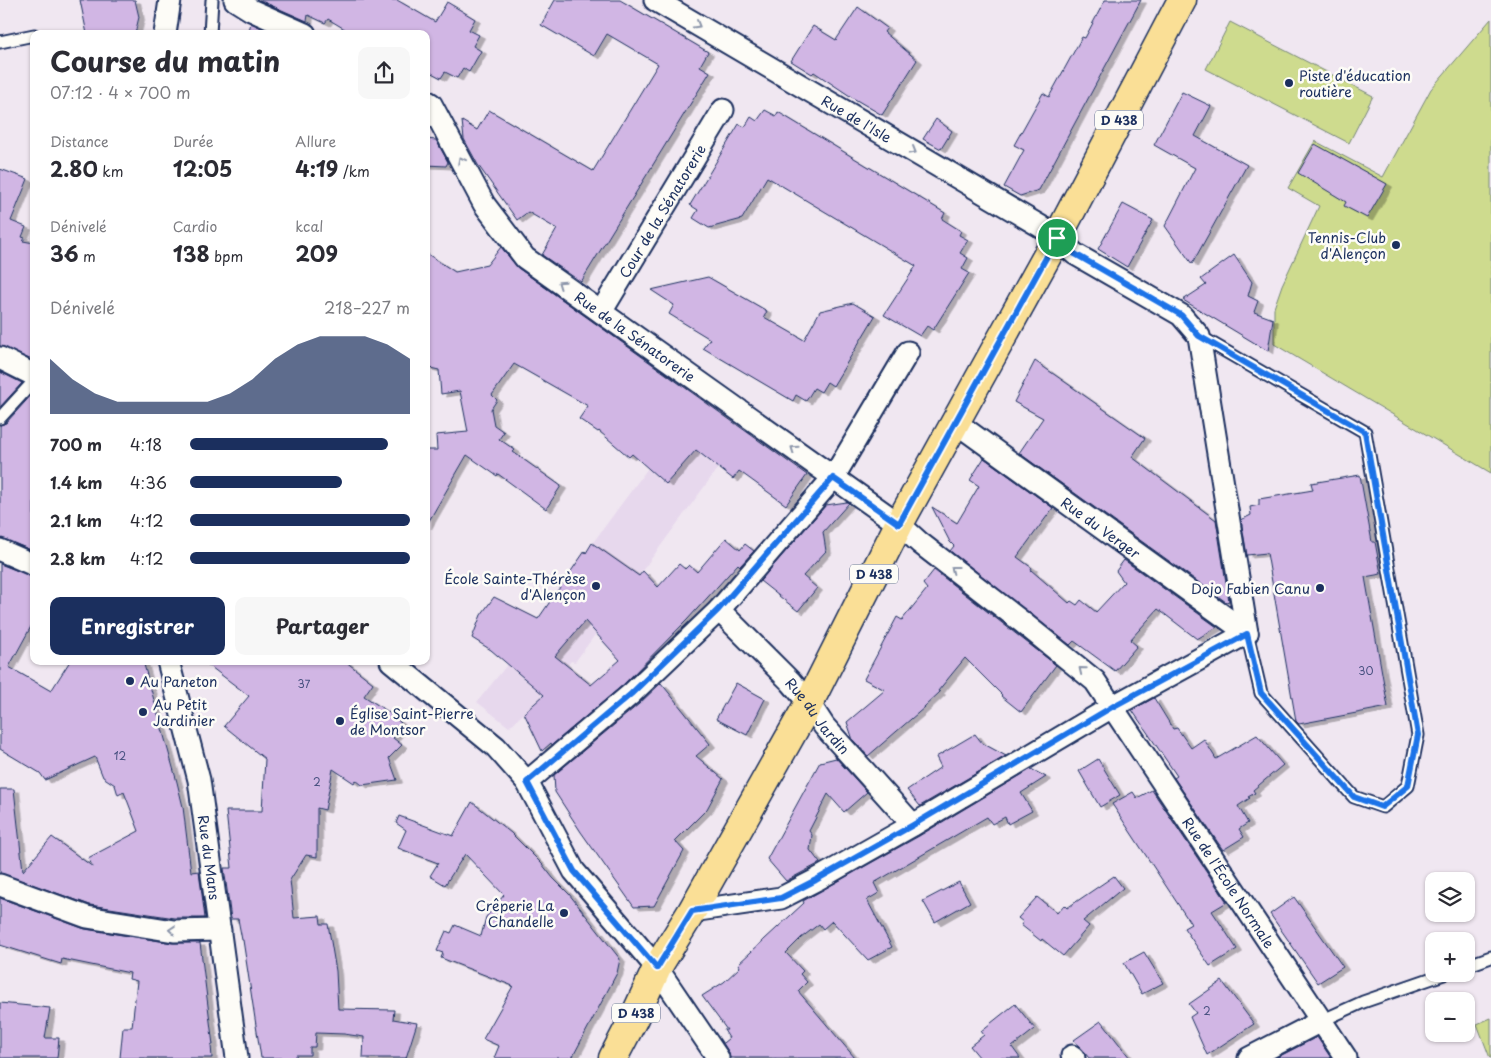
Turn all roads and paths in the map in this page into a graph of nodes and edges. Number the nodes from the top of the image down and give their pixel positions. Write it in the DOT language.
graph roads {
  1 [pos="170,0"];
  2 [pos="212,0"];
  3 [pos="235,0"];
  4 [pos="656,0"];
  5 [pos="1181,1"];
  6 [pos="166,30"];
  7 [pos="210,30"];
  8 [pos="296,30"];
  9 [pos="30,36"];
  10 [pos="0,42"];
  11 [pos="430,103"];
  12 [pos="723,110"];
  13 [pos="1057,238"];
  14 [pos="600,312"];
  15 [pos="1199,336"];
  16 [pos="908,352"];
  17 [pos="0,358"];
  18 [pos="30,373"];
  19 [pos="30,385"];
  20 [pos="0,418"];
  21 [pos="955,422"];
  22 [pos="833,478"];
  23 [pos="899,524"];
  24 [pos="0,550"];
  25 [pos="30,562"];
  26 [pos="718,610"];
  27 [pos="1247,634"];
  28 [pos="169,665"];
  29 [pos="397,665"];
  30 [pos="809,702"];
  31 [pos="1112,707"];
  32 [pos="527,782"];
  33 [pos="913,825"];
  34 [pos="0,886"];
  35 [pos="692,911"];
  36 [pos="220,930"];
  37 [pos="1491,957"];
  38 [pos="1475,963"];
  39 [pos="657,968"];
  40 [pos="1425,981"];
  41 [pos="1321,1020"];
  42 [pos="236,1058"];
  43 [pos="613,1058"];
  44 [pos="718,1058"];
  45 [pos="1249,1058"];
  46 [pos="1346,1058"];
  1 -- 6 [label="street"];
  2 -- 7 [label="lane"];
  3 -- 8 [label="street"];
  4 -- 13 [label="street, Rue de l'Isle, one-way"];
  5 -- 13 [label="main road, D 438"];
  9 -- 10 [label="lane"];
  14 -- 11 [label="street, Rue de la Sénatorerie, one-way"];
  12 -- 14 [label="street, Cour de la Sénatorerie"];
  13 -- 15 [label="street, Rue de l'Isle"];
  13 -- 21 [label="main road, D 438"];
  22 -- 14 [label="street, Rue de la Sénatorerie, one-way"];
  15 -- 27 [label="street"];
  15 -- 27 [label="lane"];
  16 -- 22 [label="street"];
  17 -- 18 [label="street"];
  19 -- 20 [label="lane"];
  21 -- 23 [label="main road, D 438"];
  21 -- 27 [label="street, Rue du Verger"];
  22 -- 23 [label="street, Rue de la Sénatorerie"];
  22 -- 26 [label="street"];
  23 -- 30 [label="main road, D 438"];
  31 -- 23 [label="street, Rue de l'École Normale, one-way"];
  24 -- 25 [label="street"];
  26 -- 30 [label="street, Rue du Jardin"];
  26 -- 32 [label="street"];
  27 -- 31 [label="street"];
  28 -- 36 [label="street, Rue du Mans"];
  29 -- 32 [label="street"];
  30 -- 33 [label="street, Rue du Jardin"];
  30 -- 35 [label="main road, D 438"];
  31 -- 33 [label="street"];
  31 -- 41 [label="street, Rue de l'École Normale"];
  32 -- 39 [label="street"];
  33 -- 35 [label="street"];
  36 -- 34 [label="street, one-way"];
  35 -- 39 [label="main road, D 438"];
  36 -- 42 [label="street, Rue du Mans"];
  37 -- 38 [label="lane"];
  39 -- 43 [label="main road, D 438"];
  39 -- 44 [label="street"];
  40 -- 41 [label="lane"];
  41 -- 45 [label="street"];
  41 -- 46 [label="street, Rue de l'École Normale"];
}
